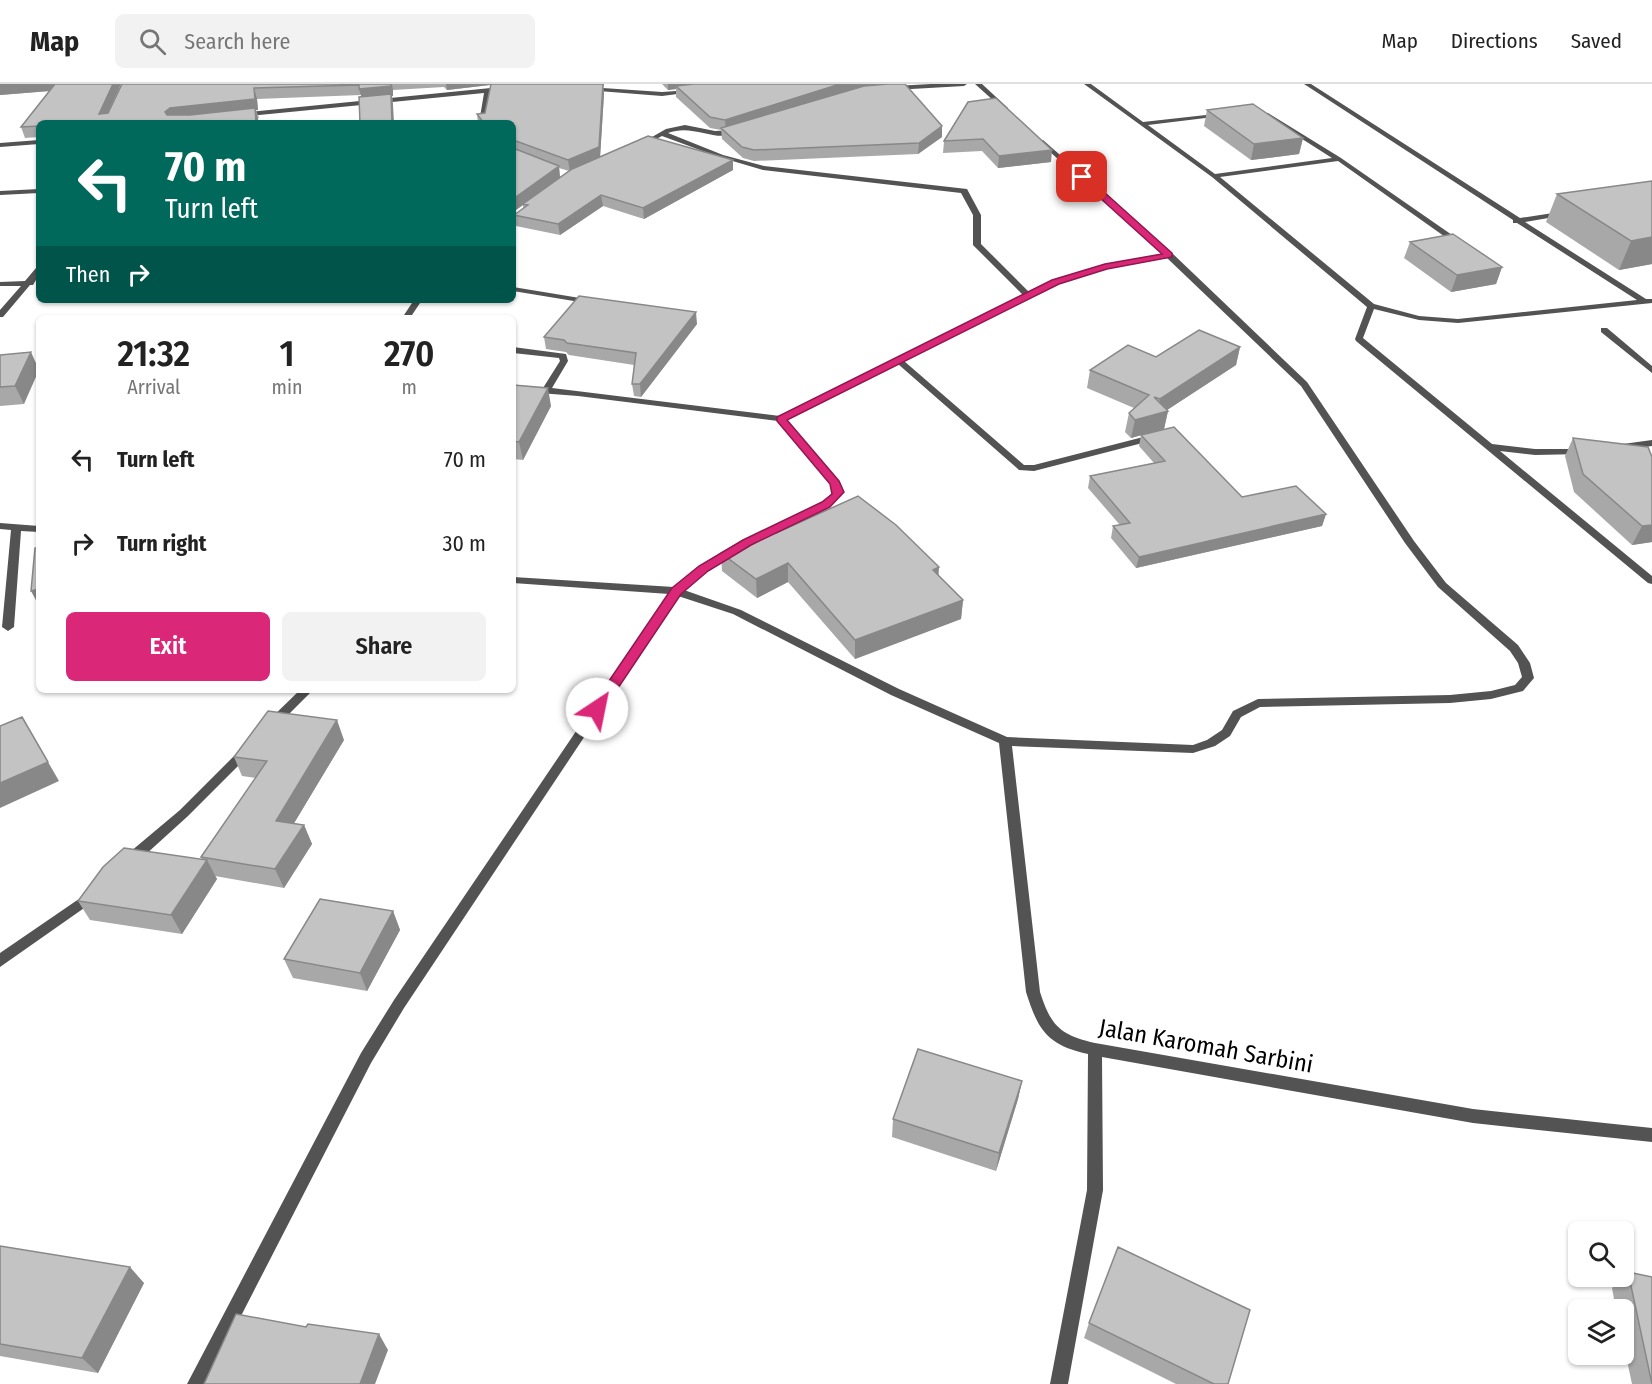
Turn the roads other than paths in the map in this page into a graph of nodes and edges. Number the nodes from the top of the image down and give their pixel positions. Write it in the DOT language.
graph roads {
  1 [pos="964,84"];
  2 [pos="978,84"];
  3 [pos="1087,84"];
  4 [pos="1307,84"];
  5 [pos="524,86"];
  6 [pos="576,89"];
  7 [pos="880,89"];
  8 [pos="488,90"];
  9 [pos="697,91"];
  10 [pos="1257,111"];
  11 [pos="270,112"];
  12 [pos="1236,112"];
  13 [pos="1013,115"];
  14 [pos="231,116"];
  15 [pos="269,120"];
  16 [pos="483,120"];
  17 [pos="1141,124"];
  18 [pos="747,128"];
  19 [pos="1030,130"];
  20 [pos="663,134"];
  21 [pos="36,142"];
  22 [pos="0,145"];
  23 [pos="632,149"];
  24 [pos="1338,159"];
  25 [pos="1214,176"];
  26 [pos="36,191"];
  27 [pos="0,193"];
  28 [pos="1573,212"];
  29 [pos="1516,221"];
  30 [pos="1467,248"];
  31 [pos="1169,255"];
  32 [pos="36,274"];
  33 [pos="30,283"];
  34 [pos="0,284"];
  35 [pos="516,289"];
  36 [pos="1028,296"];
  37 [pos="1648,301"];
  38 [pos="604,304"];
  39 [pos="1371,306"];
  40 [pos="0,315"];
  41 [pos="1604,330"];
  42 [pos="516,350"];
  43 [pos="898,360"];
  44 [pos="1652,370"];
  45 [pos="516,388"];
  46 [pos="546,390"];
  47 [pos="781,419"];
  48 [pos="1171,434"];
  49 [pos="1652,443"];
  50 [pos="1490,447"];
  51 [pos="1615,448"];
  52 [pos="1596,450"];
  53 [pos="0,526"];
  54 [pos="16,527"];
  55 [pos="36,530"];
  56 [pos="516,580"];
  57 [pos="1652,581"];
  58 [pos="676,591"];
  59 [pos="8,627"];
  60 [pos="304,693"];
  61 [pos="1005,741"];
  62 [pos="122,868"];
  63 [pos="104,884"];
  64 [pos="0,961"];
  65 [pos="1095,1049"];
  66 [pos="1652,1135"];
  67 [pos="196,1384"];
  68 [pos="1059,1384"];
  1 -- 7 [label="street"];
  2 -- 13 [label="street"];
  3 -- 17 [label="street"];
  4 -- 29 [label="street"];
  5 -- 8 [label="street"];
  6 -- 9 [label="street"];
  8 -- 11 [label="street"];
  8 -- 16 [label="street"];
  10 -- 24 [label="street"];
  11 -- 14 [label="street"];
  11 -- 15 [label="street"];
  12 -- 17 [label="street"];
  17 -- 25 [label="street"];
  18 -- 20 [label="street"];
  19 -- 31 [label="street"];
  20 -- 23 [label="street"];
  20 -- 36 [label="street"];
  21 -- 22 [label="street"];
  24 -- 25 [label="street"];
  24 -- 30 [label="street"];
  25 -- 39 [label="street"];
  26 -- 27 [label="street"];
  28 -- 29 [label="street"];
  29 -- 37 [label="street"];
  31 -- 36 [label="street"];
  31 -- 61 [label="street"];
  32 -- 33 [label="street"];
  33 -- 34 [label="street"];
  33 -- 40 [label="street"];
  35 -- 38 [label="street"];
  36 -- 43 [label="street"];
  37 -- 39 [label="street"];
  39 -- 50 [label="street"];
  41 -- 44 [label="street"];
  42 -- 46 [label="street"];
  43 -- 47 [label="street"];
  43 -- 48 [label="street"];
  45 -- 46 [label="street"];
  46 -- 47 [label="street"];
  47 -- 58 [label="street"];
  49 -- 51 [label="street"];
  50 -- 52 [label="street"];
  50 -- 57 [label="street"];
  53 -- 54 [label="street"];
  54 -- 55 [label="street"];
  54 -- 59 [label="street"];
  56 -- 58 [label="street"];
  58 -- 61 [label="street"];
  58 -- 67 [label="street"];
  60 -- 62 [label="street"];
  61 -- 65 [label="street, Jalan Karomah Sarbini"];
  63 -- 64 [label="street"];
  65 -- 66 [label="street, Jalan Karomah Sarbini"];
  65 -- 68 [label="street"];
}
